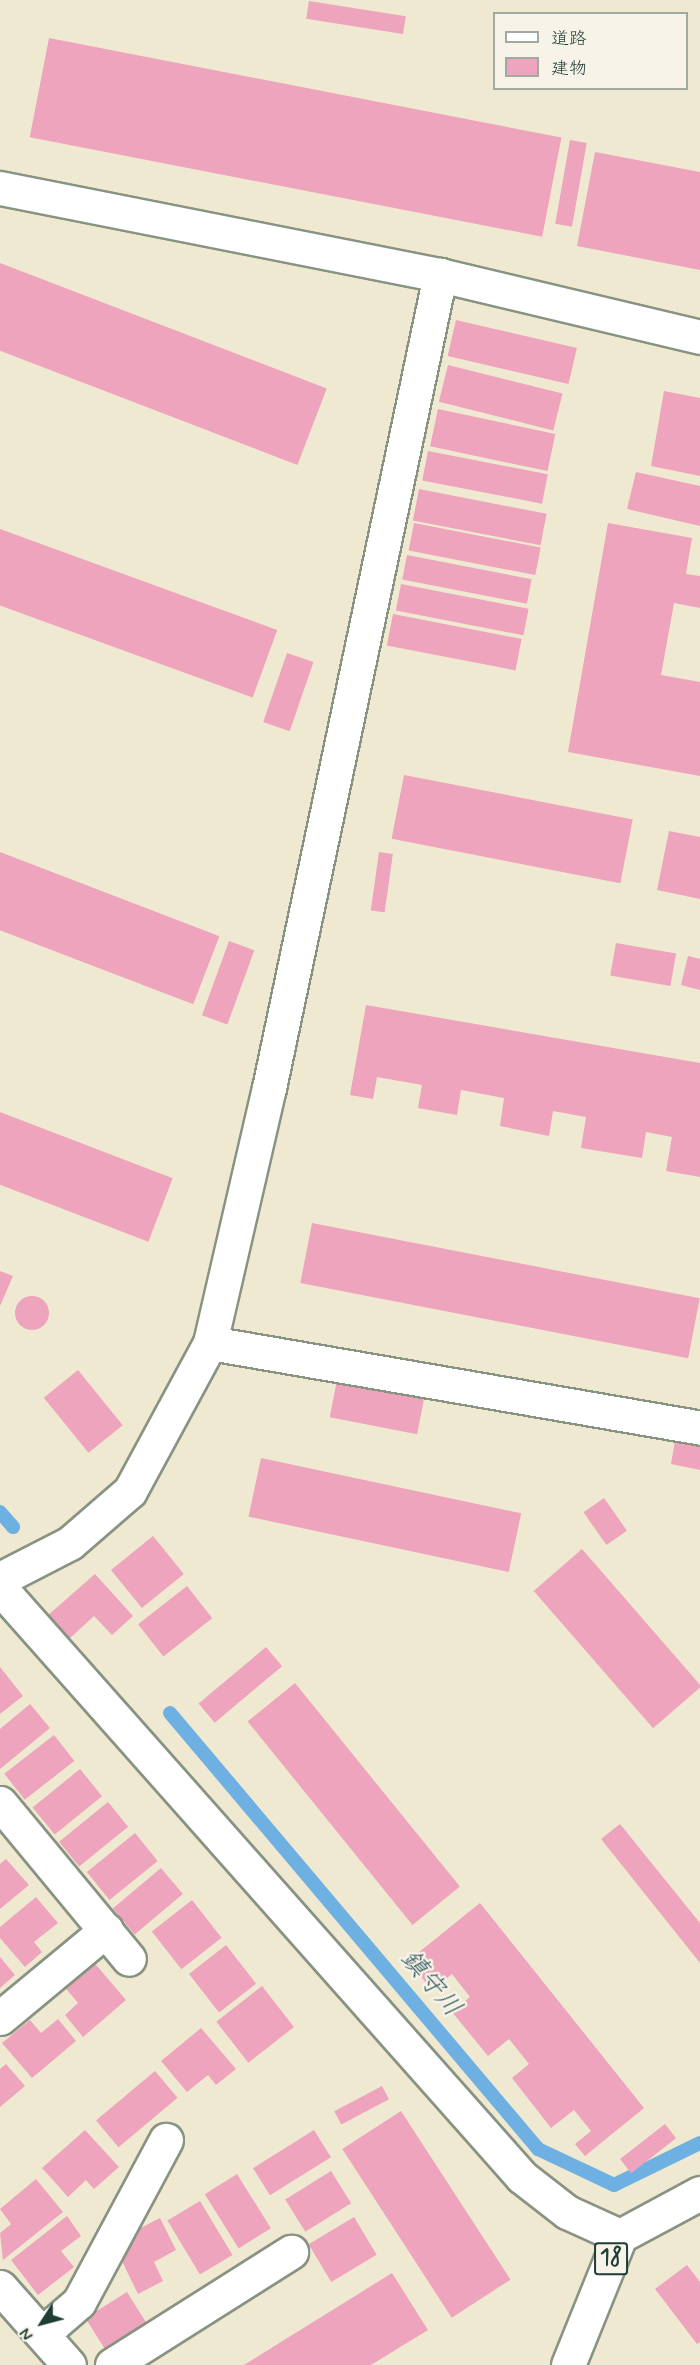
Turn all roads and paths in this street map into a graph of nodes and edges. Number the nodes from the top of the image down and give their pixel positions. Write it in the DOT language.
graph roads {
  1 [pos="0,188"];
  2 [pos="440,275"];
  3 [pos="700,337"];
  4 [pos="210,1343"];
  5 [pos="700,1428"];
  6 [pos="0,1579"];
  7 [pos="0,1588"];
  8 [pos="0,1803"];
  9 [pos="106,1930"];
  10 [pos="129,1959"];
  11 [pos="0,2018"];
  12 [pos="166,2140"];
  13 [pos="700,2193"];
  14 [pos="620,2236"];
  15 [pos="291,2252"];
  16 [pos="0,2287"];
  17 [pos="42,2334"];
  18 [pos="69,2365"];
  19 [pos="112,2365"];
  20 [pos="568,2365"];
  1 -- 2 [label="street"];
  2 -- 3 [label="street"];
  2 -- 4 [label="street"];
  4 -- 5 [label="street"];
  4 -- 6 [label="street"];
  7 -- 14 [label="street"];
  8 -- 9 [label="street"];
  9 -- 10 [label="street"];
  9 -- 11 [label="street"];
  12 -- 17 [label="street"];
  13 -- 14 [label="street, 18"];
  14 -- 20 [label="street, 18"];
  15 -- 19 [label="street"];
  16 -- 17 [label="street"];
  17 -- 18 [label="street"];
}
